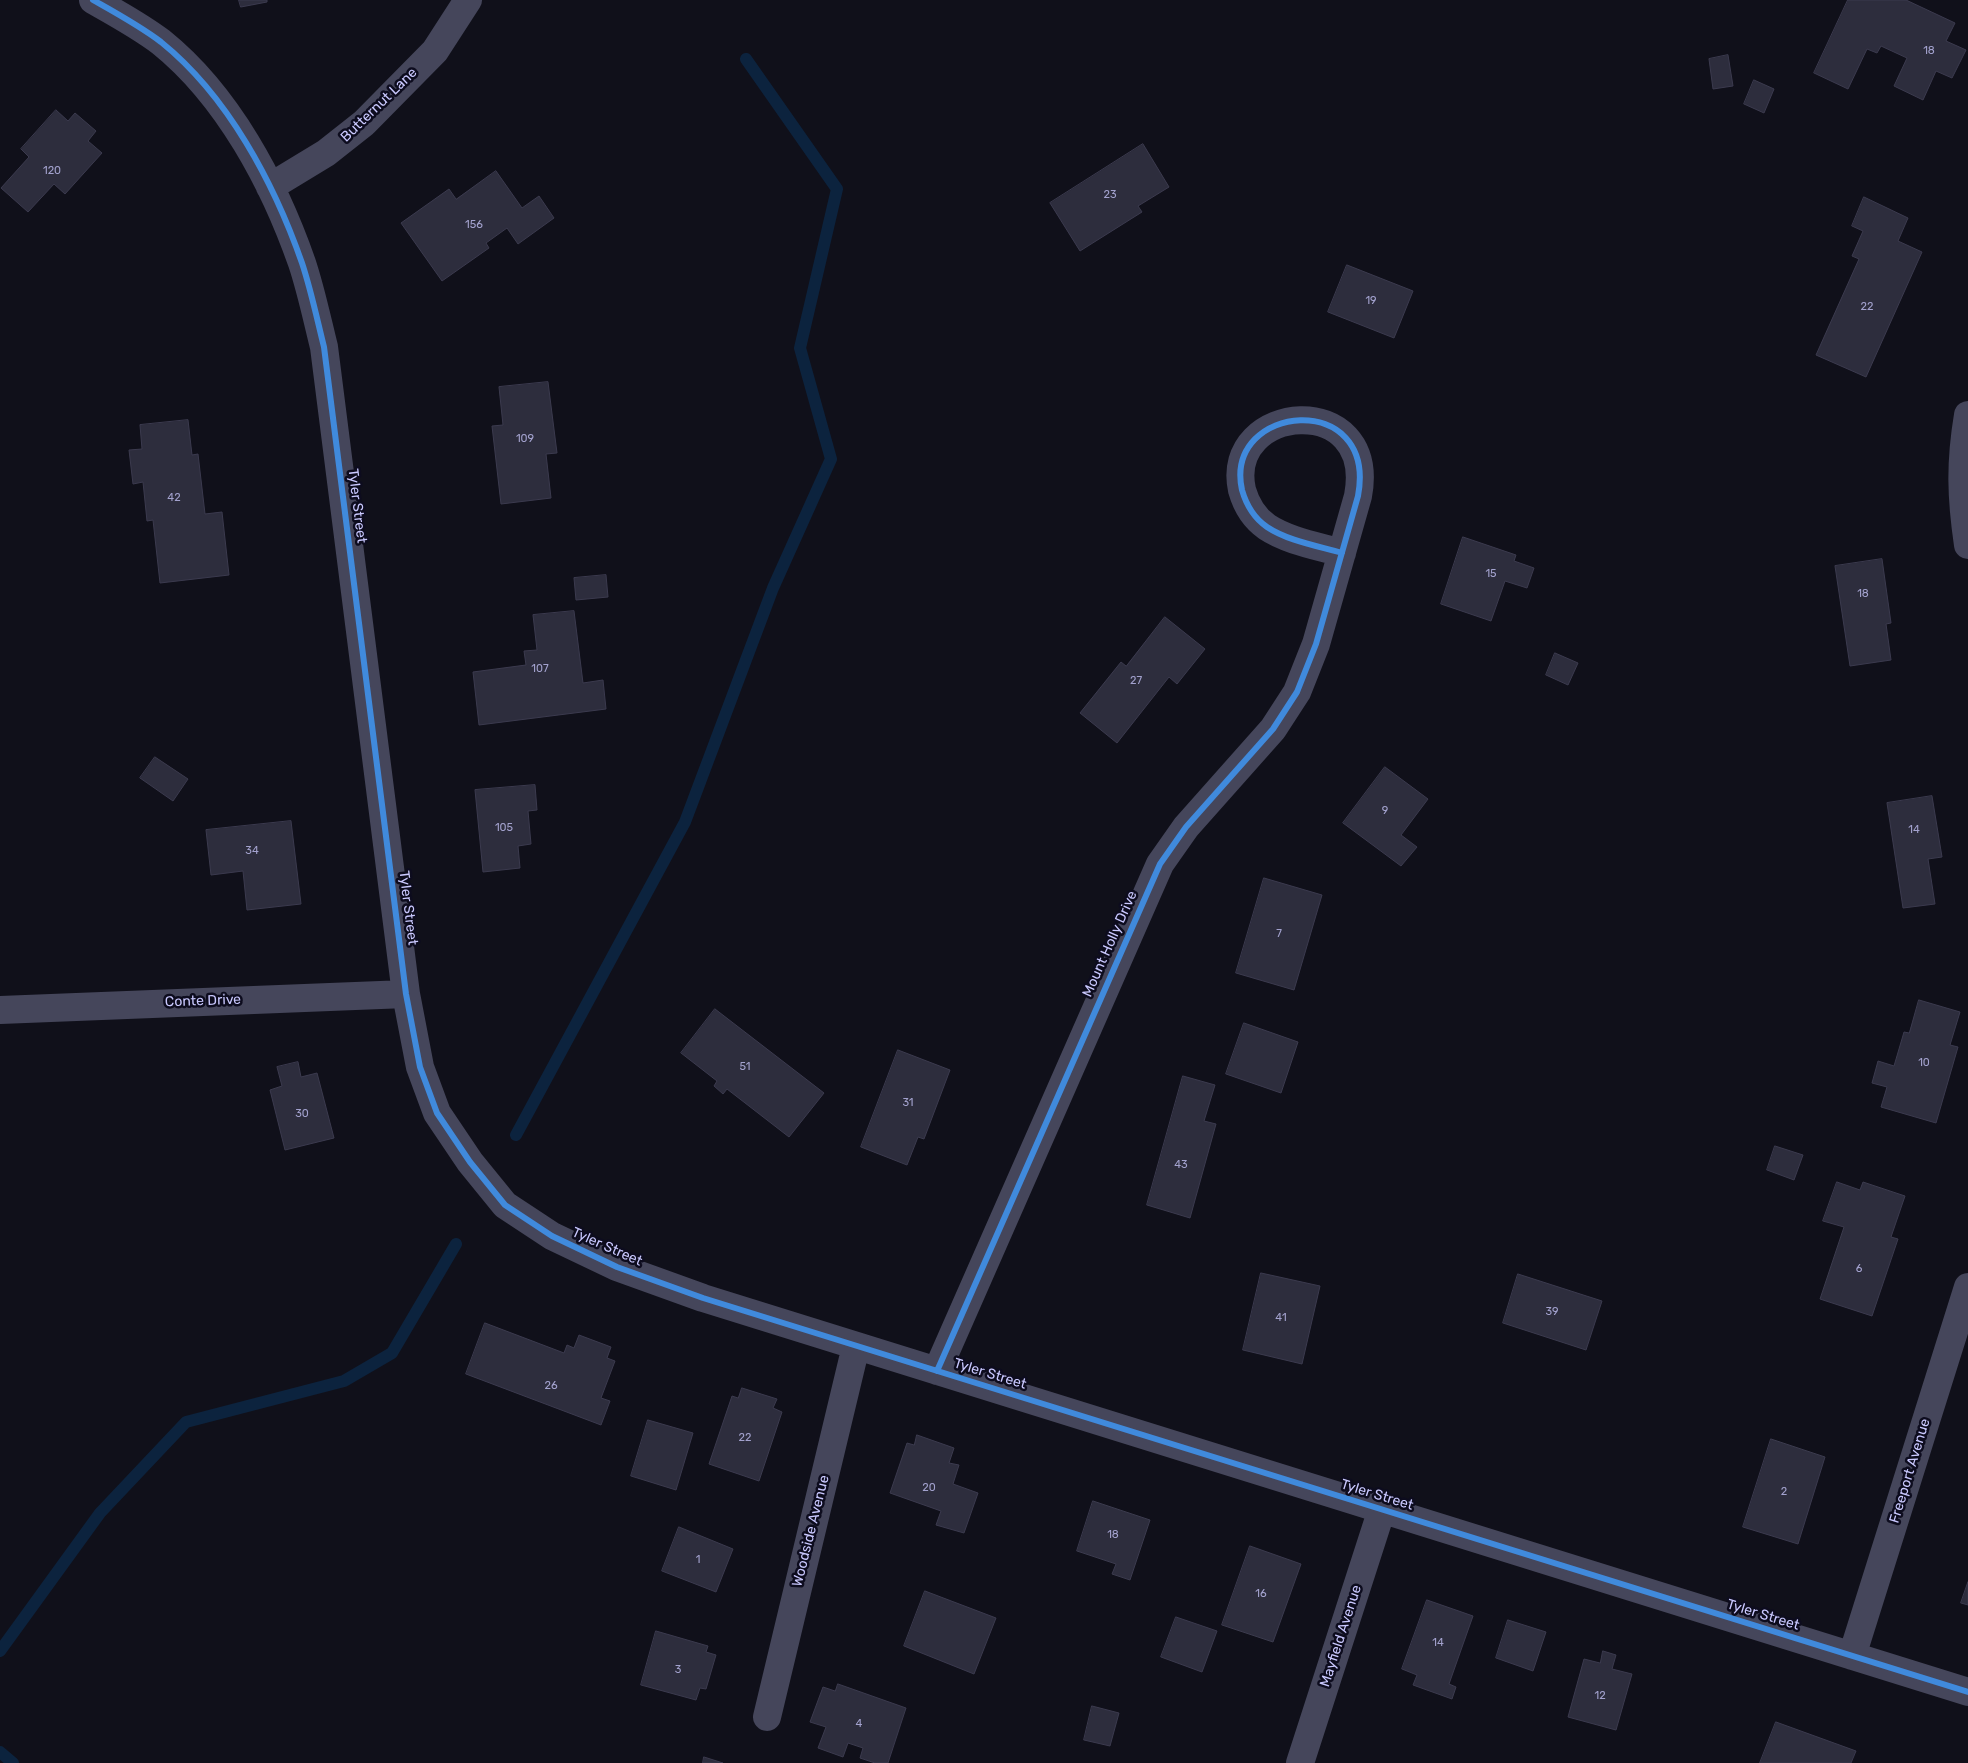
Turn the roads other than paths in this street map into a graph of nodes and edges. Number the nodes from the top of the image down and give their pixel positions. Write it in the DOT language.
graph roads {
  1 [pos="93,0"];
  2 [pos="468,0"];
  3 [pos="270,187"];
  4 [pos="1968,415"];
  5 [pos="1968,545"];
  6 [pos="1342,553"];
  7 [pos="406,994"];
  8 [pos="0,1010"];
  9 [pos="1968,1287"];
  10 [pos="856,1346"];
  11 [pos="938,1371"];
  12 [pos="1382,1509"];
  13 [pos="1852,1656"];
  14 [pos="1968,1692"];
  15 [pos="767,1717"];
  16 [pos="1300,1763"];
  1 -- 3 [label="street, Tyler Street"];
  2 -- 3 [label="street, Butternut Lane"];
  3 -- 7 [label="street, Tyler Street"];
  4 -- 5 [label="street"];
  6 -- 6 [label="street, Mount Holly Drive"];
  6 -- 11 [label="street, Mount Holly Drive"];
  7 -- 8 [label="street, Conte Drive"];
  7 -- 10 [label="street, Tyler Street"];
  9 -- 13 [label="street, Freeport Avenue"];
  10 -- 11 [label="street, Tyler Street"];
  10 -- 15 [label="street, Woodside Avenue"];
  11 -- 12 [label="street, Tyler Street"];
  12 -- 13 [label="street, Tyler Street"];
  12 -- 16 [label="street, Mayfield Avenue"];
  13 -- 14 [label="street, Tyler Street"];
}
